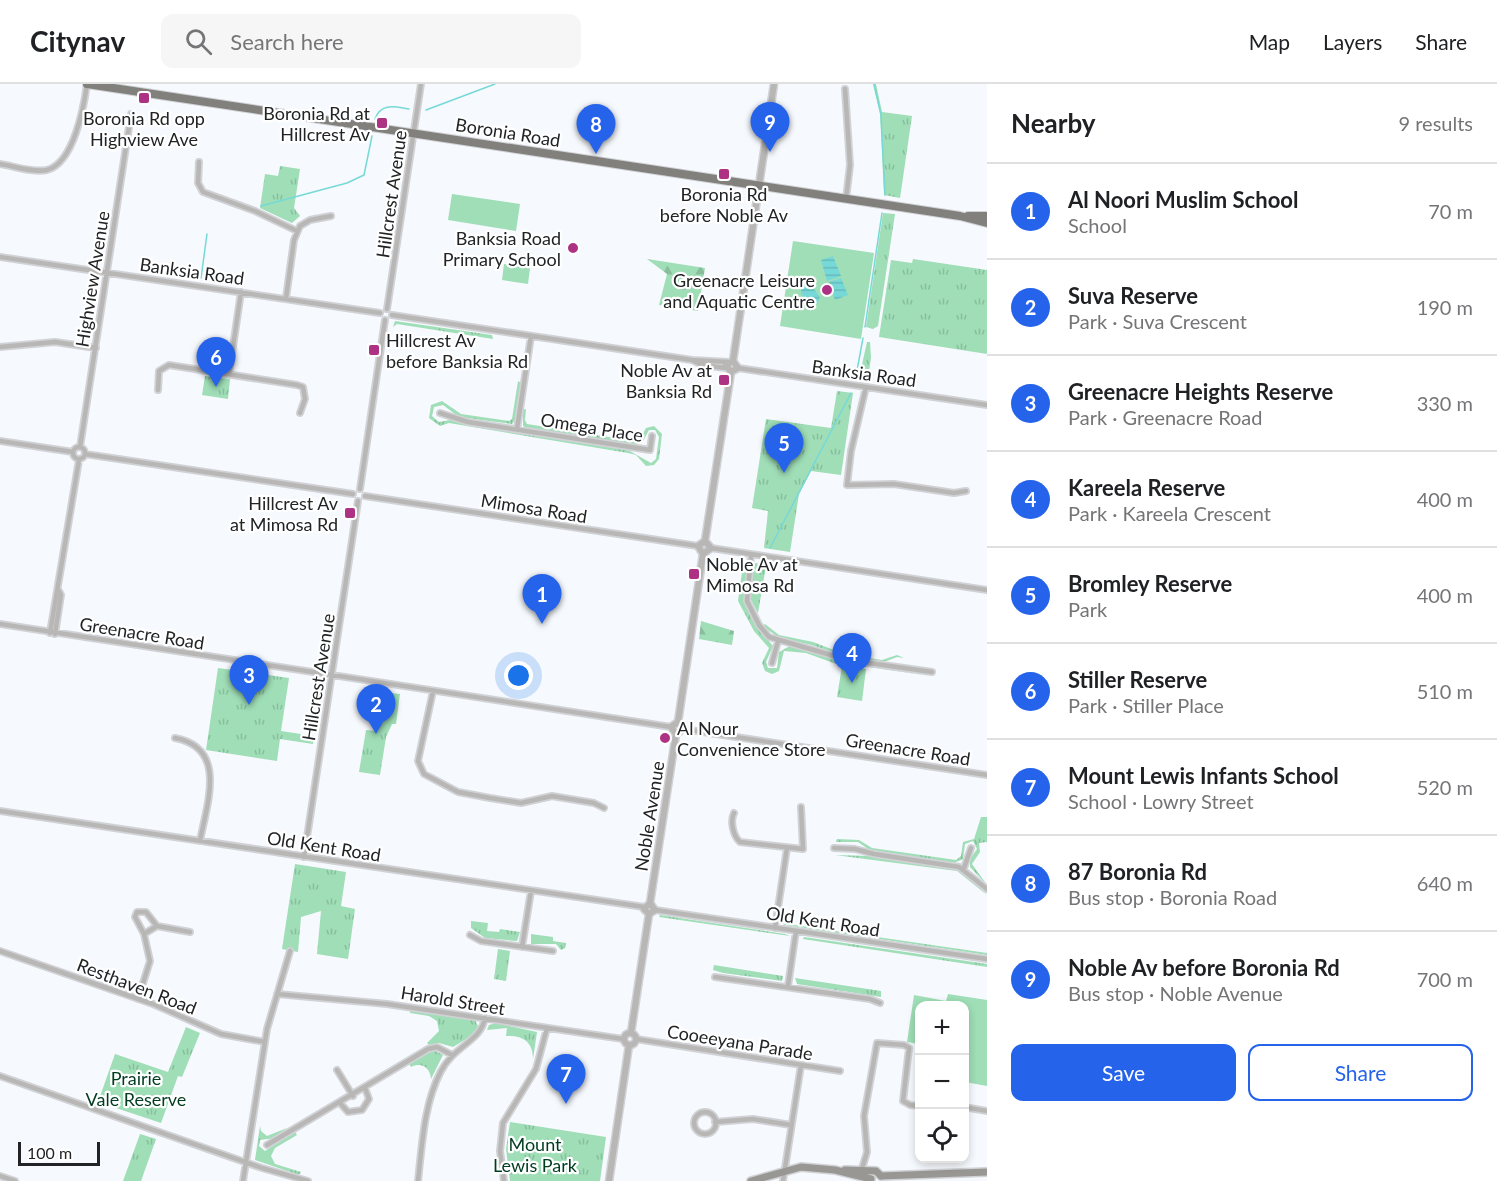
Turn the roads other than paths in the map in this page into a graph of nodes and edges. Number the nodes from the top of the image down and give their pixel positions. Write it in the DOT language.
graph roads {
  1 [pos="87,84"];
  2 [pos="421,84"];
  3 [pos="774,84"];
  4 [pos="136,88"];
  5 [pos="845,89"];
  6 [pos="131,114"];
  7 [pos="414,133"];
  8 [pos="199,162"];
  9 [pos="0,164"];
  10 [pos="759,185"];
  11 [pos="200,190"];
  12 [pos="194,196"];
  13 [pos="846,198"];
  14 [pos="331,216"];
  15 [pos="960,216"];
  16 [pos="987,216"];
  17 [pos="987,223"];
  18 [pos="297,231"];
  19 [pos="0,257"];
  20 [pos="107,272"];
  21 [pos="241,292"];
  22 [pos="286,298"];
  23 [pos="387,309"];
  24 [pos="380,313"];
  25 [pos="392,315"];
  26 [pos="385,320"];
  27 [pos="531,336"];
  28 [pos="0,347"];
  29 [pos="96,348"];
  30 [pos="730,366"];
  31 [pos="738,368"];
  32 [pos="230,374"];
  33 [pos="866,387"];
  34 [pos="158,390"];
  35 [pos="987,405"];
  36 [pos="300,413"];
  37 [pos="440,413"];
  38 [pos="517,429"];
  39 [pos="652,436"];
  40 [pos="0,441"];
  41 [pos="80,447"];
  42 [pos="73,452"];
  43 [pos="86,454"];
  44 [pos="79,460"];
  45 [pos="360,489"];
  46 [pos="966,491"];
  47 [pos="353,494"];
  48 [pos="365,496"];
  49 [pos="358,501"];
  50 [pos="705,541"];
  51 [pos="698,546"];
  52 [pos="711,548"];
  53 [pos="703,554"];
  54 [pos="751,555"];
  55 [pos="987,590"];
  56 [pos="0,624"];
  57 [pos="52,633"];
  58 [pos="778,641"];
  59 [pos="772,663"];
  60 [pos="932,672"];
  61 [pos="332,676"];
  62 [pos="433,691"];
  63 [pos="678,722"];
  64 [pos="671,727"];
  65 [pos="683,729"];
  66 [pos="676,734"];
  67 [pos="175,738"];
  68 [pos="987,775"];
  69 [pos="801,807"];
  70 [pos="604,808"];
  71 [pos="0,811"];
  72 [pos="734,813"];
  73 [pos="201,841"];
  74 [pos="787,848"];
  75 [pos="834,848"];
  76 [pos="971,848"];
  77 [pos="304,857"];
  78 [pos="963,868"];
  79 [pos="987,889"];
  80 [pos="531,891"];
  81 [pos="647,905"];
  82 [pos="652,912"];
  83 [pos="157,926"];
  84 [pos="775,928"];
  85 [pos="796,931"];
  86 [pos="190,932"];
  87 [pos="144,934"];
  88 [pos="470,935"];
  89 [pos="522,947"];
  90 [pos="0,951"];
  91 [pos="290,951"];
  92 [pos="553,951"];
  93 [pos="987,959"];
  94 [pos="715,976"];
  95 [pos="788,986"];
  96 [pos="277,994"];
  97 [pos="138,999"];
  98 [pos="880,1003"];
  99 [pos="484,1018"];
  100 [pos="547,1028"];
  101 [pos="631,1033"];
  102 [pos="623,1039"];
  103 [pos="636,1039"];
  104 [pos="265,1042"];
  105 [pos="629,1045"];
  106 [pos="452,1055"];
  107 [pos="801,1065"];
  108 [pos="337,1070"];
  109 [pos="840,1071"];
  110 [pos="0,1076"];
  111 [pos="364,1088"];
  112 [pos="353,1095"];
  113 [pos="340,1103"];
  114 [pos="915,1106"];
  115 [pos="969,1108"];
  116 [pos="987,1111"];
  117 [pos="716,1122"];
  118 [pos="791,1125"];
  119 [pos="267,1145"];
  120 [pos="246,1162"];
  121 [pos="784,1170"];
  122 [pos="835,1170"];
  123 [pos="861,1172"];
  124 [pos="981,1175"];
  125 [pos="2,1178"];
  126 [pos="875,1178"];
  127 [pos="15,1181"];
  128 [pos="243,1181"];
  129 [pos="308,1181"];
  130 [pos="418,1181"];
  131 [pos="504,1181"];
  132 [pos="609,1181"];
  133 [pos="751,1181"];
  134 [pos="783,1181"];
  1 -- 4 [label="main road, Boronia Road"];
  1 -- 9 [label="street"];
  2 -- 7 [label="street, Hillcrest Avenue"];
  3 -- 10 [label="street"];
  4 -- 7 [label="main road, Boronia Road"];
  5 -- 13 [label="street"];
  6 -- 20 [label="street, Highview Avenue"];
  7 -- 10 [label="main road, Boronia Road"];
  7 -- 23 [label="street, Hillcrest Avenue"];
  8 -- 11 [label="street"];
  10 -- 13 [label="main road, Boronia Road"];
  10 -- 30 [label="street"];
  11 -- 12 [label="street"];
  11 -- 18 [label="street"];
  13 -- 15 [label="main road, Boronia Road"];
  14 -- 18 [label="street"];
  15 -- 16 [label="main road, Boronia Road"];
  15 -- 17 [label="main road, Boronia Road"];
  18 -- 22 [label="street"];
  19 -- 20 [label="street, Banksia Road"];
  20 -- 21 [label="street, Banksia Road"];
  20 -- 29 [label="street, Highview Avenue"];
  21 -- 22 [label="street, Banksia Road"];
  21 -- 32 [label="street"];
  22 -- 24 [label="street, Banksia Road"];
  23 -- 24 [label="street"];
  23 -- 25 [label="street"];
  24 -- 26 [label="street"];
  25 -- 26 [label="street"];
  25 -- 27 [label="street"];
  26 -- 45 [label="street"];
  27 -- 30 [label="street"];
  27 -- 38 [label="street, Omega Place"];
  28 -- 29 [label="street"];
  29 -- 41 [label="street, Highview Avenue"];
  30 -- 31 [label="street"];
  30 -- 50 [label="street"];
  31 -- 33 [label="street, Banksia Road"];
  32 -- 34 [label="street"];
  32 -- 36 [label="street"];
  33 -- 35 [label="street, Banksia Road"];
  33 -- 46 [label="street"];
  37 -- 38 [label="street, Omega Place"];
  38 -- 39 [label="street, Omega Place"];
  40 -- 42 [label="street"];
  41 -- 42 [label="street"];
  41 -- 43 [label="street"];
  42 -- 44 [label="street"];
  43 -- 44 [label="street"];
  43 -- 47 [label="street"];
  44 -- 57 [label="street"];
  45 -- 47 [label="street"];
  45 -- 48 [label="street"];
  47 -- 49 [label="street"];
  48 -- 49 [label="street"];
  48 -- 51 [label="street, Mimosa Road"];
  49 -- 61 [label="street, Hillcrest Avenue"];
  50 -- 51 [label="street"];
  50 -- 52 [label="street"];
  51 -- 53 [label="street"];
  52 -- 53 [label="street"];
  52 -- 54 [label="street"];
  53 -- 63 [label="street"];
  54 -- 55 [label="street"];
  54 -- 58 [label="street"];
  56 -- 57 [label="street, Greenacre Road"];
  57 -- 61 [label="street, Greenacre Road"];
  58 -- 59 [label="street"];
  58 -- 60 [label="street"];
  61 -- 62 [label="street, Greenacre Road"];
  61 -- 77 [label="street, Hillcrest Avenue"];
  62 -- 64 [label="street, Greenacre Road"];
  62 -- 70 [label="street"];
  63 -- 64 [label="street"];
  63 -- 65 [label="street"];
  64 -- 66 [label="street"];
  65 -- 66 [label="street"];
  65 -- 68 [label="street, Greenacre Road"];
  66 -- 81 [label="street, Noble Avenue"];
  67 -- 73 [label="street"];
  69 -- 74 [label="street"];
  71 -- 73 [label="street, Old Kent Road"];
  72 -- 74 [label="street"];
  73 -- 77 [label="street, Old Kent Road"];
  74 -- 84 [label="street"];
  75 -- 78 [label="street"];
  76 -- 78 [label="street"];
  77 -- 80 [label="street, Old Kent Road"];
  78 -- 79 [label="street"];
  80 -- 81 [label="street, Old Kent Road"];
  80 -- 89 [label="street"];
  81 -- 82 [label="street"];
  82 -- 84 [label="street, Old Kent Road"];
  82 -- 101 [label="street"];
  83 -- 86 [label="street"];
  83 -- 87 [label="street"];
  83 -- 87 [label="street"];
  84 -- 85 [label="street, Old Kent Road"];
  85 -- 93 [label="street, Old Kent Road"];
  85 -- 95 [label="street"];
  87 -- 97 [label="street"];
  88 -- 89 [label="street"];
  89 -- 92 [label="street"];
  90 -- 97 [label="street, Resthaven Road"];
  91 -- 96 [label="street"];
  94 -- 95 [label="street"];
  95 -- 98 [label="street"];
  96 -- 99 [label="street, Harold Street"];
  96 -- 104 [label="street"];
  97 -- 104 [label="street, Resthaven Road"];
  99 -- 100 [label="street, Harold Street"];
  99 -- 106 [label="street"];
  100 -- 102 [label="street, Harold Street"];
  100 -- 131 [label="street"];
  101 -- 102 [label="street"];
  101 -- 103 [label="street"];
  102 -- 105 [label="street"];
  103 -- 105 [label="street"];
  103 -- 107 [label="street, Cooeeyana Parade"];
  104 -- 120 [label="street"];
  105 -- 132 [label="street"];
  106 -- 111 [label="street"];
  106 -- 130 [label="street"];
  107 -- 109 [label="street, Cooeeyana Parade"];
  107 -- 118 [label="street"];
  108 -- 112 [label="street"];
  110 -- 120 [label="street"];
  111 -- 112 [label="street"];
  111 -- 113 [label="street"];
  112 -- 113 [label="street"];
  113 -- 119 [label="street"];
  114 -- 123 [label="street"];
  115 -- 116 [label="street"];
  117 -- 117 [label="street"];
  117 -- 118 [label="street"];
  118 -- 121 [label="street"];
  120 -- 128 [label="street"];
  120 -- 129 [label="street"];
  121 -- 122 [label="main road"];
  121 -- 133 [label="main road"];
  121 -- 134 [label="street"];
  122 -- 123 [label="main road"];
  122 -- 126 [label="main road"];
  123 -- 126 [label="main road"];
  124 -- 126 [label="main road"];
  125 -- 127 [label="street"];
}
